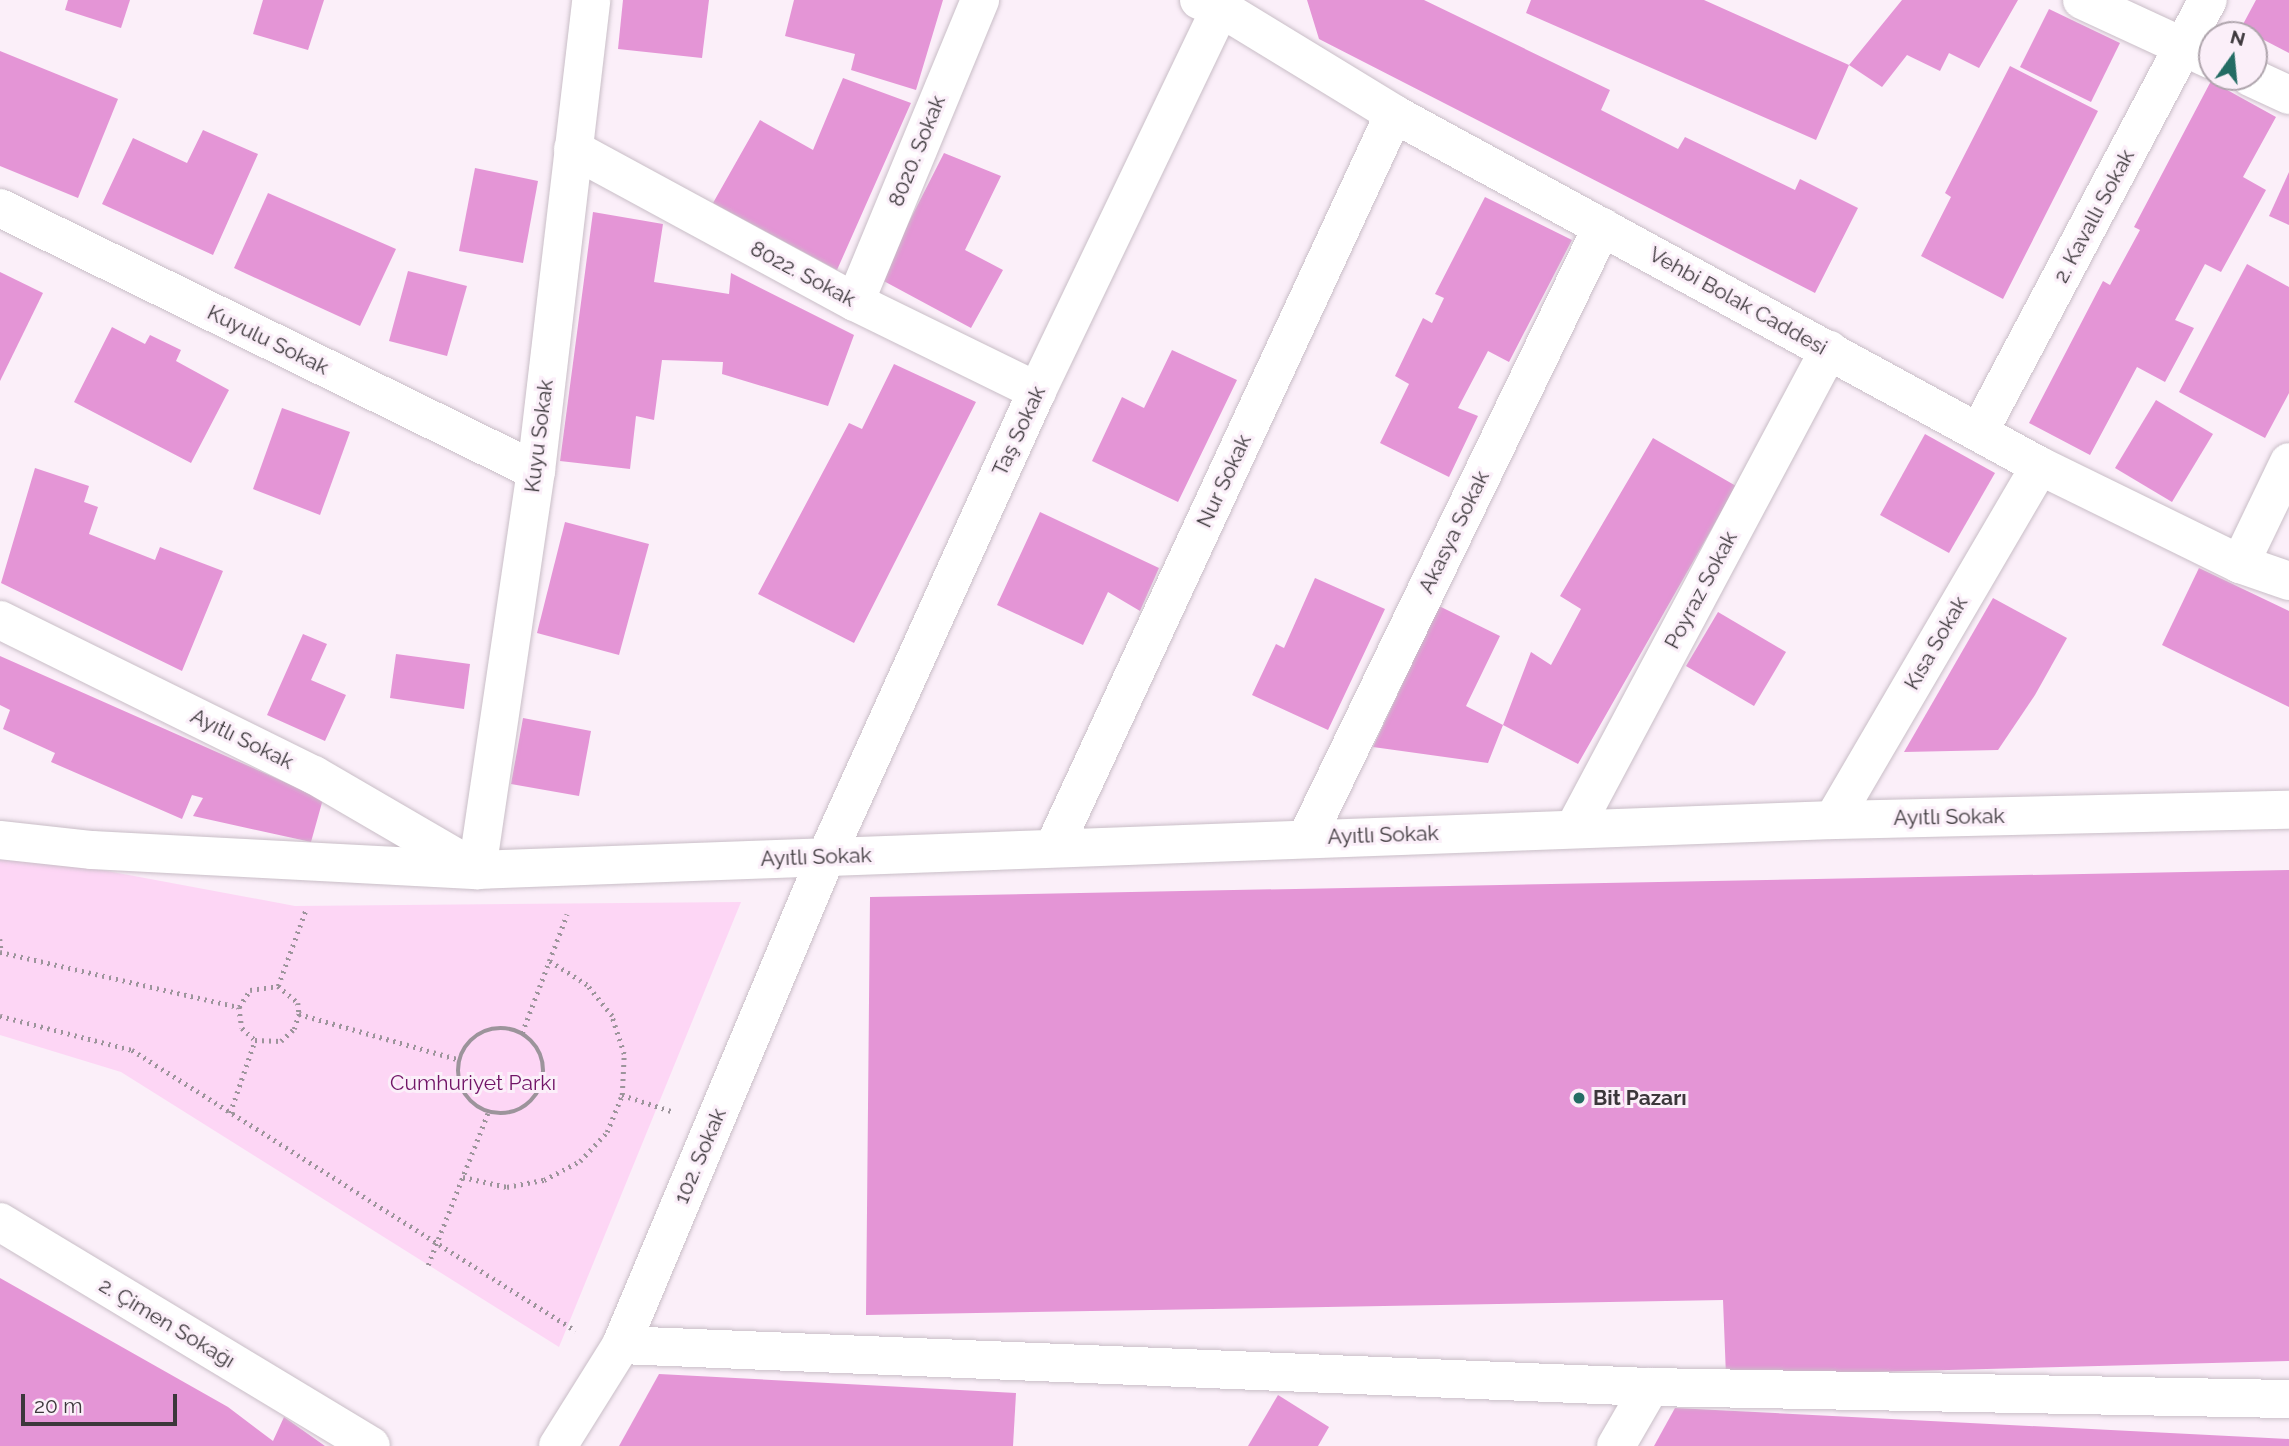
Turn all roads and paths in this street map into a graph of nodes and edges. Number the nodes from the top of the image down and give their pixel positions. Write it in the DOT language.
graph roads {
  1 [pos="591,0"];
  2 [pos="980,0"];
  3 [pos="2082,0"];
  4 [pos="2208,0"];
  5 [pos="1214,2"];
  6 [pos="2204,21"];
  7 [pos="2198,53"];
  8 [pos="2268,85"];
  9 [pos="2289,95"];
  10 [pos="1394,114"];
  11 [pos="573,149"];
  12 [pos="0,208"];
  13 [pos="1602,227"];
  14 [pos="855,302"];
  15 [pos="1829,350"];
  16 [pos="1037,391"];
  17 [pos="1979,432"];
  18 [pos="2289,462"];
  19 [pos="2040,466"];
  20 [pos="536,471"];
  21 [pos="2239,564"];
  22 [pos="2289,581"];
  23 [pos="0,620"];
  24 [pos="2289,810"];
  25 [pos="1833,820"];
  26 [pos="1574,829"];
  27 [pos="1307,837"];
  28 [pos="0,840"];
  29 [pos="1054,847"];
  30 [pos="825,857"];
  31 [pos="321,862"];
  32 [pos="581,866"];
  33 [pos="477,870"];
  34 [pos="0,939"];
  35 [pos="0,951"];
  36 [pos="549,961"];
  37 [pos="278,986"];
  38 [pos="239,1007"];
  39 [pos="299,1014"];
  40 [pos="0,1016"];
  41 [pos="522,1033"];
  42 [pos="256,1041"];
  43 [pos="460,1060"];
  44 [pos="622,1095"];
  45 [pos="672,1111"];
  46 [pos="230,1113"];
  47 [pos="488,1113"];
  48 [pos="463,1177"];
  49 [pos="0,1222"];
  50 [pos="436,1245"];
  51 [pos="428,1265"];
  52 [pos="583,1335"];
  53 [pos="621,1345"];
  54 [pos="1650,1387"];
  55 [pos="2289,1399"];
  56 [pos="371,1446"];
  57 [pos="558,1446"];
  58 [pos="1616,1446"];
  1 -- 11 [label="street, Kuyu Sokak"];
  2 -- 14 [label="street, 8020. Sokak"];
  3 -- 7 [label="street"];
  4 -- 6 [label="street, 2. Kavallı Sokak"];
  5 -- 10 [label="street, Vehbi Bolak Caddesi"];
  5 -- 16 [label="street, Taş Sokak"];
  7 -- 17 [label="street, 2. Kavallı Sokak"];
  8 -- 9 [label="street"];
  10 -- 13 [label="street, Vehbi Bolak Caddesi"];
  10 -- 29 [label="street, Nur Sokak"];
  11 -- 14 [label="street, 8022. Sokak"];
  11 -- 20 [label="street, Kuyu Sokak"];
  12 -- 20 [label="street, Kuyulu Sokak"];
  13 -- 15 [label="street, Vehbi Bolak Caddesi"];
  13 -- 27 [label="street, Akasya Sokak"];
  14 -- 16 [label="street, 8022. Sokak"];
  15 -- 17 [label="street, Vehbi Bolak Caddesi"];
  15 -- 26 [label="street, Poyraz Sokak"];
  16 -- 30 [label="street, Taş Sokak"];
  17 -- 19 [label="street, Vehbi Bolak Caddesi"];
  18 -- 21 [label="street"];
  19 -- 21 [label="street, Vehbi Bolak Caddesi"];
  19 -- 25 [label="street, Kısa Sokak"];
  20 -- 33 [label="street, Kuyu Sokak"];
  21 -- 22 [label="street, Vehbi Bolak Caddesi"];
  23 -- 33 [label="street, Ayıtlı Sokak"];
  24 -- 25 [label="street, Ayıtlı Sokak"];
  25 -- 26 [label="street, Ayıtlı Sokak"];
  26 -- 27 [label="street, Ayıtlı Sokak"];
  27 -- 29 [label="street, Ayıtlı Sokak"];
  28 -- 31 [label="street, Ayıtlı Sokak"];
  29 -- 30 [label="street, Ayıtlı Sokak"];
  30 -- 32 [label="street, Ayıtlı Sokak"];
  30 -- 53 [label="street, 102. Sokak"];
  31 -- 33 [label="street, Ayıtlı Sokak"];
  31 -- 37 [label="path"];
  32 -- 33 [label="street, Ayıtlı Sokak"];
  32 -- 36 [label="path"];
  34 -- 35 [label="path"];
  35 -- 38 [label="path"];
  36 -- 41 [label="path"];
  36 -- 44 [label="path"];
  37 -- 38 [label="path"];
  37 -- 39 [label="path"];
  38 -- 42 [label="path"];
  39 -- 42 [label="path"];
  39 -- 43 [label="path"];
  40 -- 46 [label="path"];
  41 -- 43 [label="path"];
  41 -- 47 [label="path"];
  42 -- 46 [label="path"];
  43 -- 47 [label="path"];
  44 -- 45 [label="path"];
  44 -- 48 [label="path"];
  46 -- 50 [label="path"];
  47 -- 48 [label="path"];
  48 -- 50 [label="path"];
  49 -- 56 [label="street, 2. Çimen Sokağı"];
  50 -- 51 [label="path"];
  50 -- 52 [label="path"];
  53 -- 54 [label="street"];
  53 -- 57 [label="street, 102. Sokak"];
  54 -- 55 [label="street"];
  54 -- 58 [label="street"];
}
